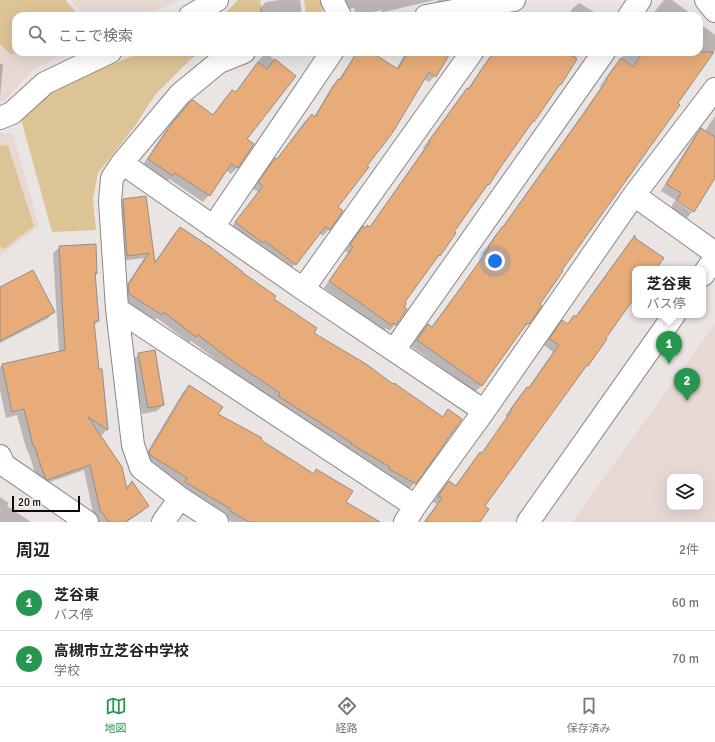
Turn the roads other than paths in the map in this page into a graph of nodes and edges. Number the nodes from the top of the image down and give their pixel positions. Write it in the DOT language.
graph roads {
  1 [pos="217,0"];
  2 [pos="332,0"];
  3 [pos="640,0"];
  4 [pos="706,0"];
  5 [pos="506,6"];
  6 [pos="715,11"];
  7 [pos="197,12"];
  8 [pos="338,12"];
  9 [pos="458,12"];
  10 [pos="632,12"];
  11 [pos="102,56"];
  12 [pos="234,56"];
  13 [pos="329,56"];
  14 [pos="469,56"];
  15 [pos="601,56"];
  16 [pos="715,89"];
  17 [pos="0,118"];
  18 [pos="122,163"];
  19 [pos="634,195"];
  20 [pos="213,227"];
  21 [pos="715,253"];
  22 [pos="715,258"];
  23 [pos="706,271"];
  24 [pos="303,289"];
  25 [pos="117,309"];
  26 [pos="672,318"];
  27 [pos="394,350"];
  28 [pos="484,410"];
  29 [pos="0,456"];
  30 [pos="180,498"];
  31 [pos="410,514"];
  32 [pos="87,522"];
  33 [pos="163,522"];
  34 [pos="217,522"];
  35 [pos="528,522"];
  1 -- 7 [label="street"];
  2 -- 8 [label="street"];
  3 -- 10 [label="street"];
  4 -- 6 [label="street"];
  5 -- 9 [label="street"];
  11 -- 17 [label="street"];
  12 -- 18 [label="street"];
  13 -- 20 [label="street"];
  14 -- 24 [label="street"];
  15 -- 27 [label="street"];
  16 -- 19 [label="street"];
  18 -- 20 [label="street"];
  18 -- 25 [label="street"];
  19 -- 21 [label="street"];
  19 -- 28 [label="street"];
  20 -- 24 [label="street"];
  22 -- 23 [label="street"];
  24 -- 27 [label="street"];
  25 -- 30 [label="street"];
  25 -- 31 [label="street"];
  26 -- 35 [label="street"];
  27 -- 28 [label="street"];
  28 -- 31 [label="street"];
  29 -- 32 [label="street"];
  30 -- 33 [label="street"];
  30 -- 34 [label="street"];
}
